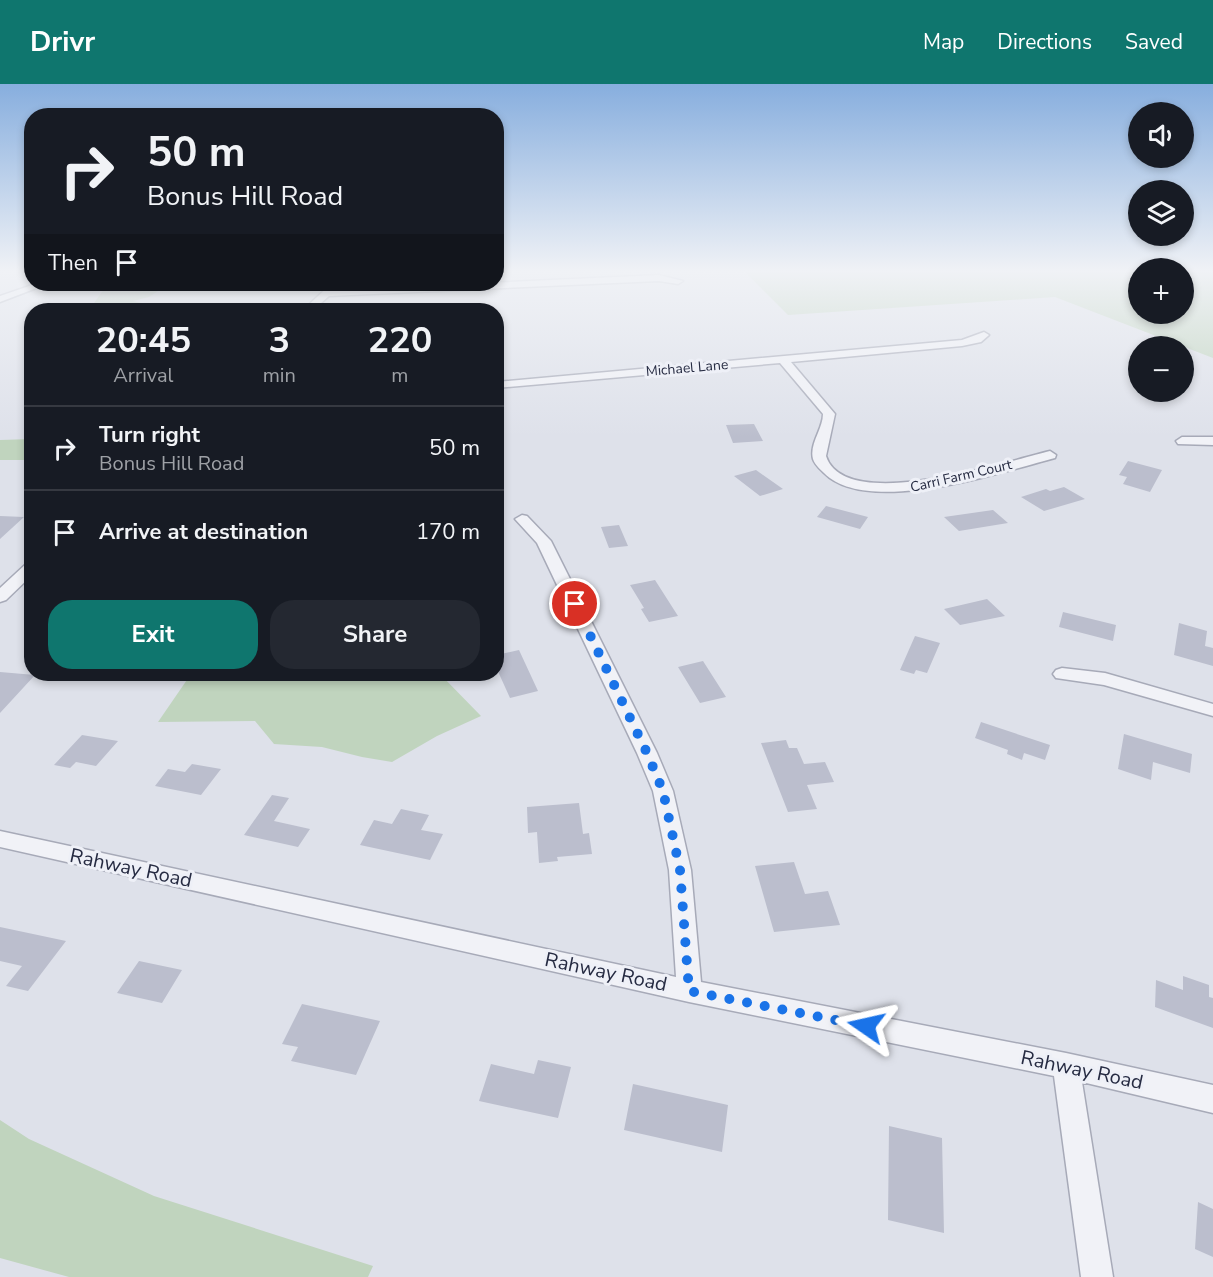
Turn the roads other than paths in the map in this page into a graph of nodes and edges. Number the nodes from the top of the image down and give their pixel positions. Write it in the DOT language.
graph roads {
  1 [pos="984,335"];
  2 [pos="783,359"];
  3 [pos="504,384"];
  4 [pos="1182,441"];
  5 [pos="1213,441"];
  6 [pos="1050,455"];
  7 [pos="522,519"];
  8 [pos="24,574"];
  9 [pos="0,597"];
  10 [pos="1062,674"];
  11 [pos="1213,710"];
  12 [pos="0,839"];
  13 [pos="689,991"];
  14 [pos="1066,1066"];
  15 [pos="1213,1100"];
  16 [pos="1097,1277"];
  1 -- 2 [label="street, Michael Lane"];
  2 -- 3 [label="street, Michael Lane"];
  2 -- 6 [label="street, Carri Farm Court"];
  4 -- 5 [label="street"];
  7 -- 13 [label="street"];
  8 -- 9 [label="street"];
  10 -- 11 [label="street"];
  12 -- 13 [label="street, Rahway Road"];
  13 -- 14 [label="street, Rahway Road"];
  14 -- 15 [label="street, Rahway Road"];
  14 -- 16 [label="street"];
}
